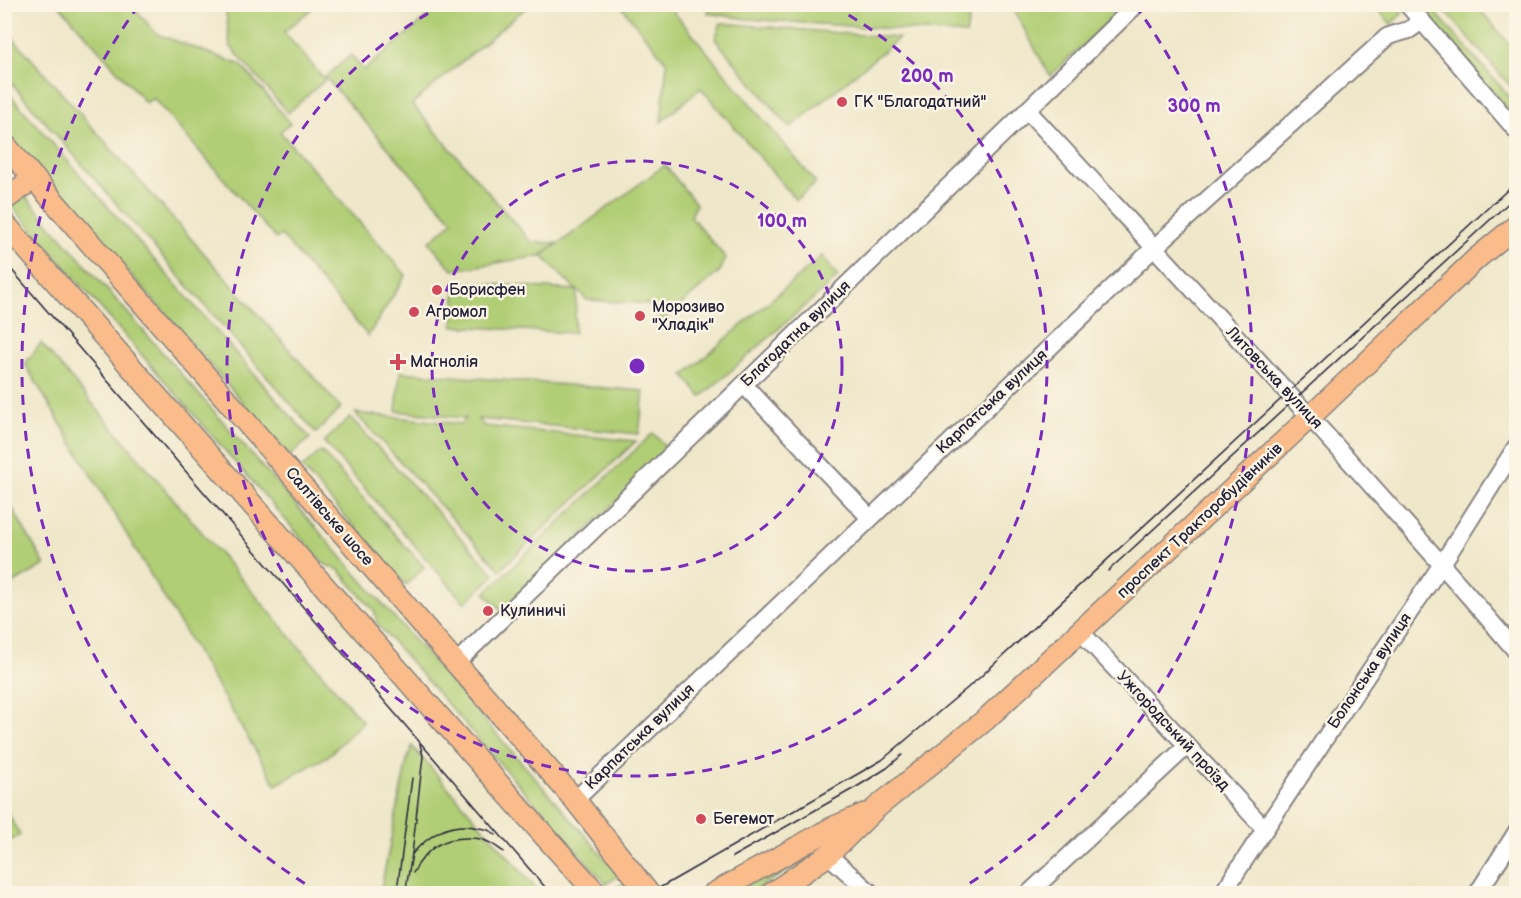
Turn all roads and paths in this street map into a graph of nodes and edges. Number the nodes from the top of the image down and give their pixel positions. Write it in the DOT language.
graph roads {
  1 [pos="1137,4"];
  2 [pos="1414,10"];
  3 [pos="1027,110"];
  4 [pos="1516,130"];
  5 [pos="4,144"];
  6 [pos="34,178"];
  7 [pos="4,200"];
  8 [pos="4,223"];
  9 [pos="1516,226"];
  10 [pos="1154,248"];
  11 [pos="744,384"];
  12 [pos="1310,417"];
  13 [pos="1516,447"];
  14 [pos="870,518"];
  15 [pos="1442,564"];
  16 [pos="1080,632"];
  17 [pos="1516,651"];
  18 [pos="456,663"];
  19 [pos="1186,746"];
  20 [pos="574,800"];
  21 [pos="876,808"];
  22 [pos="1266,829"];
  23 [pos="1516,833"];
  24 [pos="828,855"];
  25 [pos="597,894"];
  26 [pos="649,894"];
  27 [pos="713,894"];
  28 [pos="771,894"];
  29 [pos="872,894"];
  30 [pos="1028,894"];
  31 [pos="1222,894"];
  32 [pos="1477,894"];
  1 -- 3 [label="street, Благодатна вулиця"];
  2 -- 4 [label="street"];
  2 -- 10 [label="street, Карпатська вулиця"];
  3 -- 10 [label="street, Литовська вулиця"];
  3 -- 11 [label="street, Благодатна вулиця"];
  5 -- 6 [label="main road, Салтівське шосе"];
  6 -- 7 [label="main road"];
  6 -- 18 [label="main road, Салтівське шосе"];
  8 -- 25 [label="main road"];
  9 -- 12 [label="main road, проспект Тракторобудівників"];
  10 -- 12 [label="street, Литовська вулиця"];
  10 -- 14 [label="street, Карпатська вулиця"];
  11 -- 14 [label="street"];
  11 -- 18 [label="street, Благодатна вулиця"];
  12 -- 15 [label="street, Литовська вулиця"];
  12 -- 16 [label="main road, проспект Тракторобудівників"];
  13 -- 15 [label="street, Болонська вулиця"];
  14 -- 20 [label="street, Карпатська вулиця"];
  15 -- 17 [label="street, Литовська вулиця"];
  15 -- 22 [label="street, Болонська вулиця"];
  16 -- 19 [label="street, Ужгородський проїзд"];
  16 -- 21 [label="main road, проспект Тракторобудівників"];
  18 -- 20 [label="main road, Салтівське шосе"];
  19 -- 22 [label="street, Ужгородський проїзд"];
  19 -- 30 [label="street"];
  20 -- 26 [label="main road, Салтівське шосе"];
  21 -- 24 [label="main road, проспект Тракторобудівників"];
  21 -- 27 [label="main road, проспект Тракторобудівників"];
  22 -- 31 [label="street, Болонська вулиця"];
  23 -- 32 [label="street"];
  24 -- 28 [label="main road, проспект Тракторобудівників"];
  24 -- 29 [label="street"];
}
